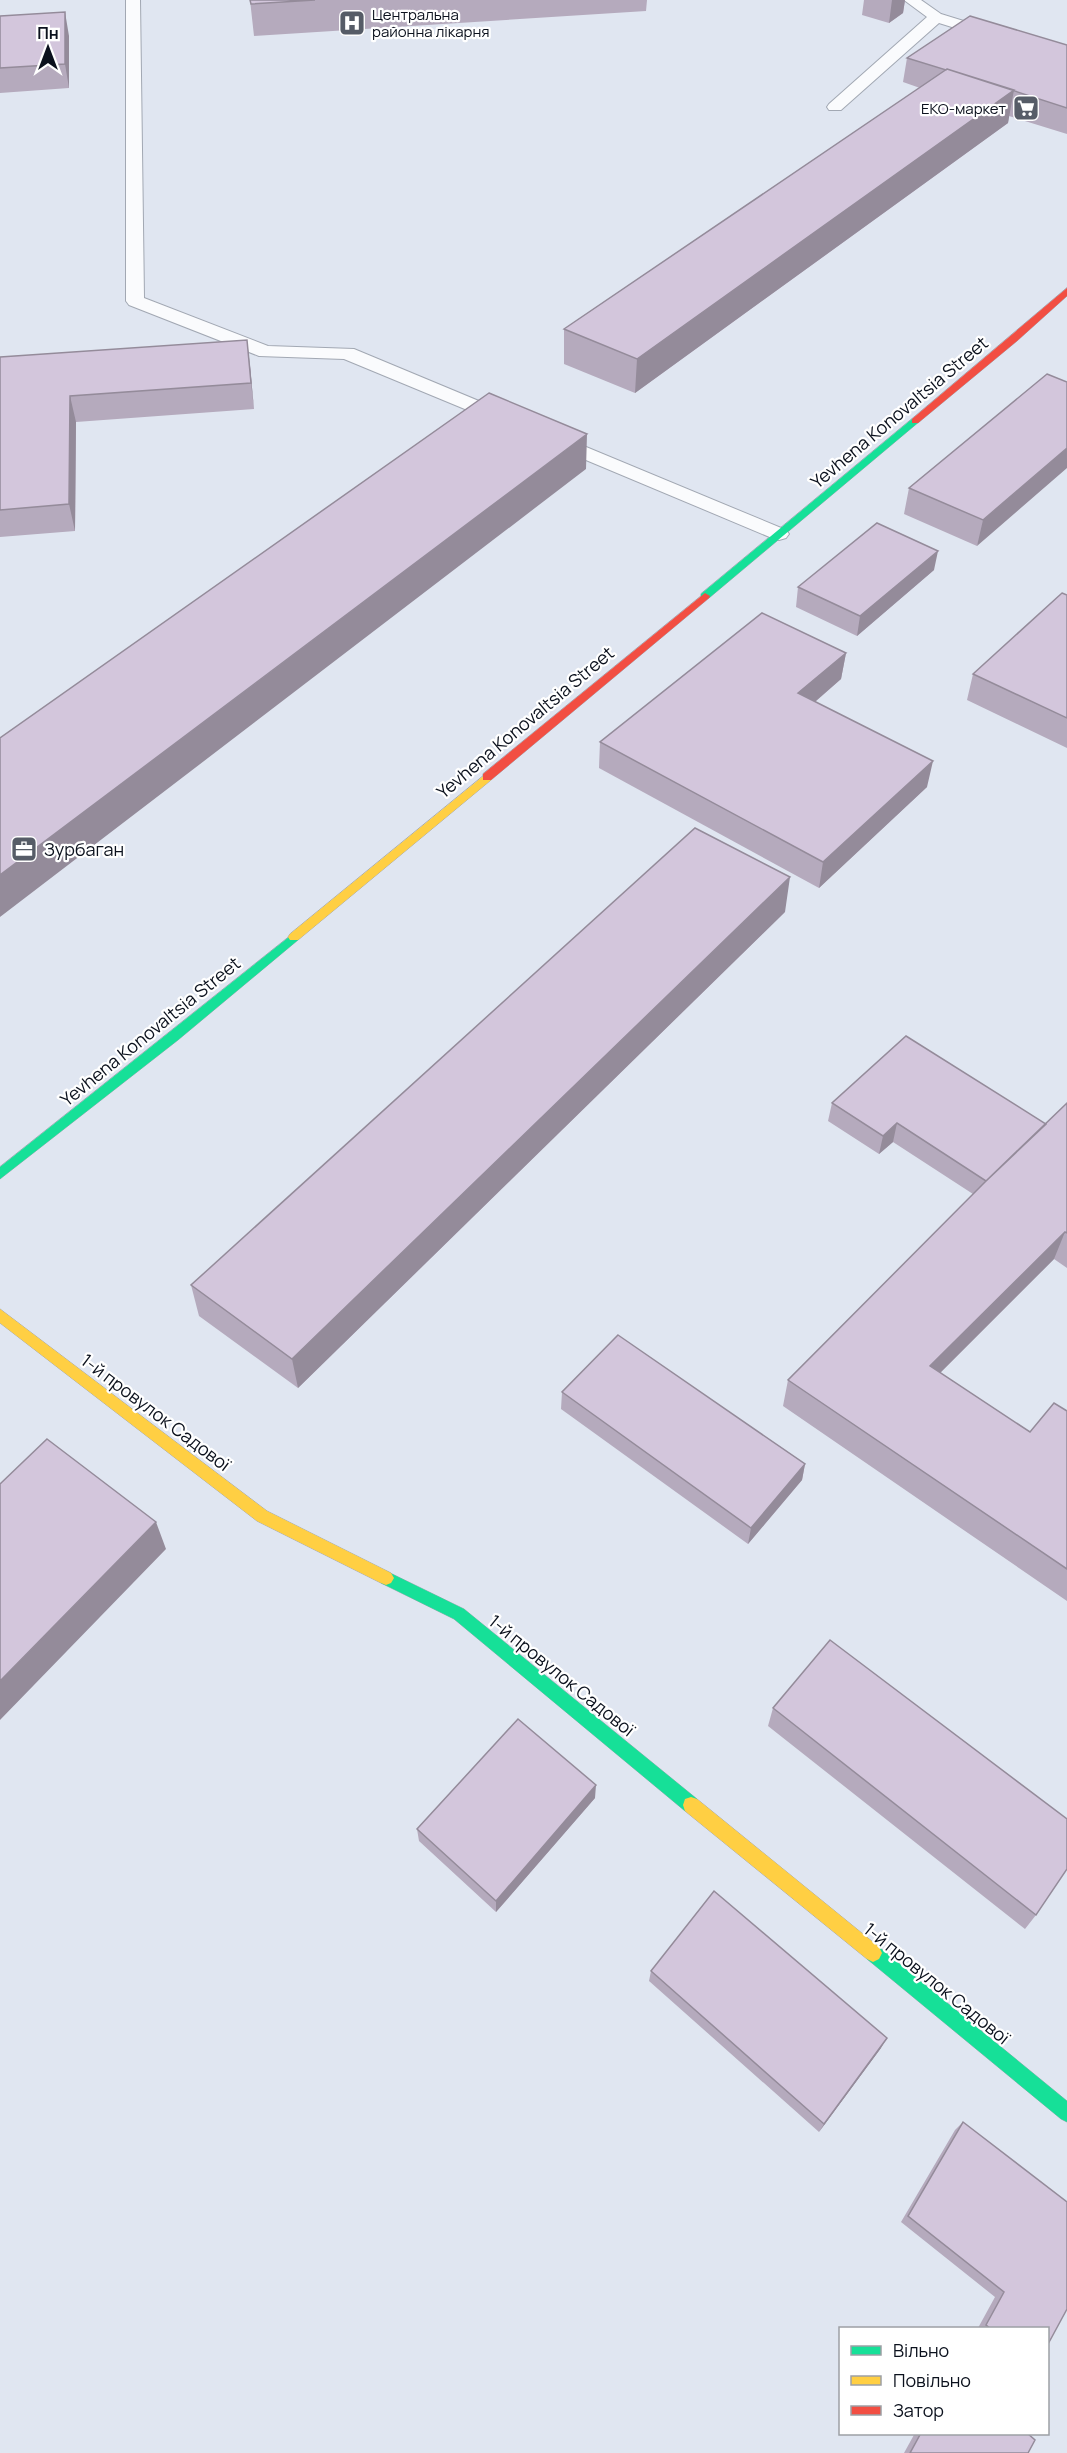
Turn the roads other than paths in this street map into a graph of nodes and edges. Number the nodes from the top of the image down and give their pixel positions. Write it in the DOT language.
graph roads {
  1 [pos="133,0"];
  2 [pos="911,0"];
  3 [pos="936,17"];
  4 [pos="1067,58"];
  5 [pos="835,107"];
  6 [pos="1067,291"];
  7 [pos="780,534"];
  8 [pos="0,1174"];
  9 [pos="0,1315"];
  10 [pos="1067,2113"];
  1 -- 7 [label="lane"];
  2 -- 3 [label="lane"];
  3 -- 4 [label="lane"];
  3 -- 5 [label="lane"];
  6 -- 7 [label="street, Yevhena Konovaltsia Street"];
  7 -- 8 [label="street, Yevhena Konovaltsia Street"];
  9 -- 10 [label="street, 1-й провулок Садової"];
}
